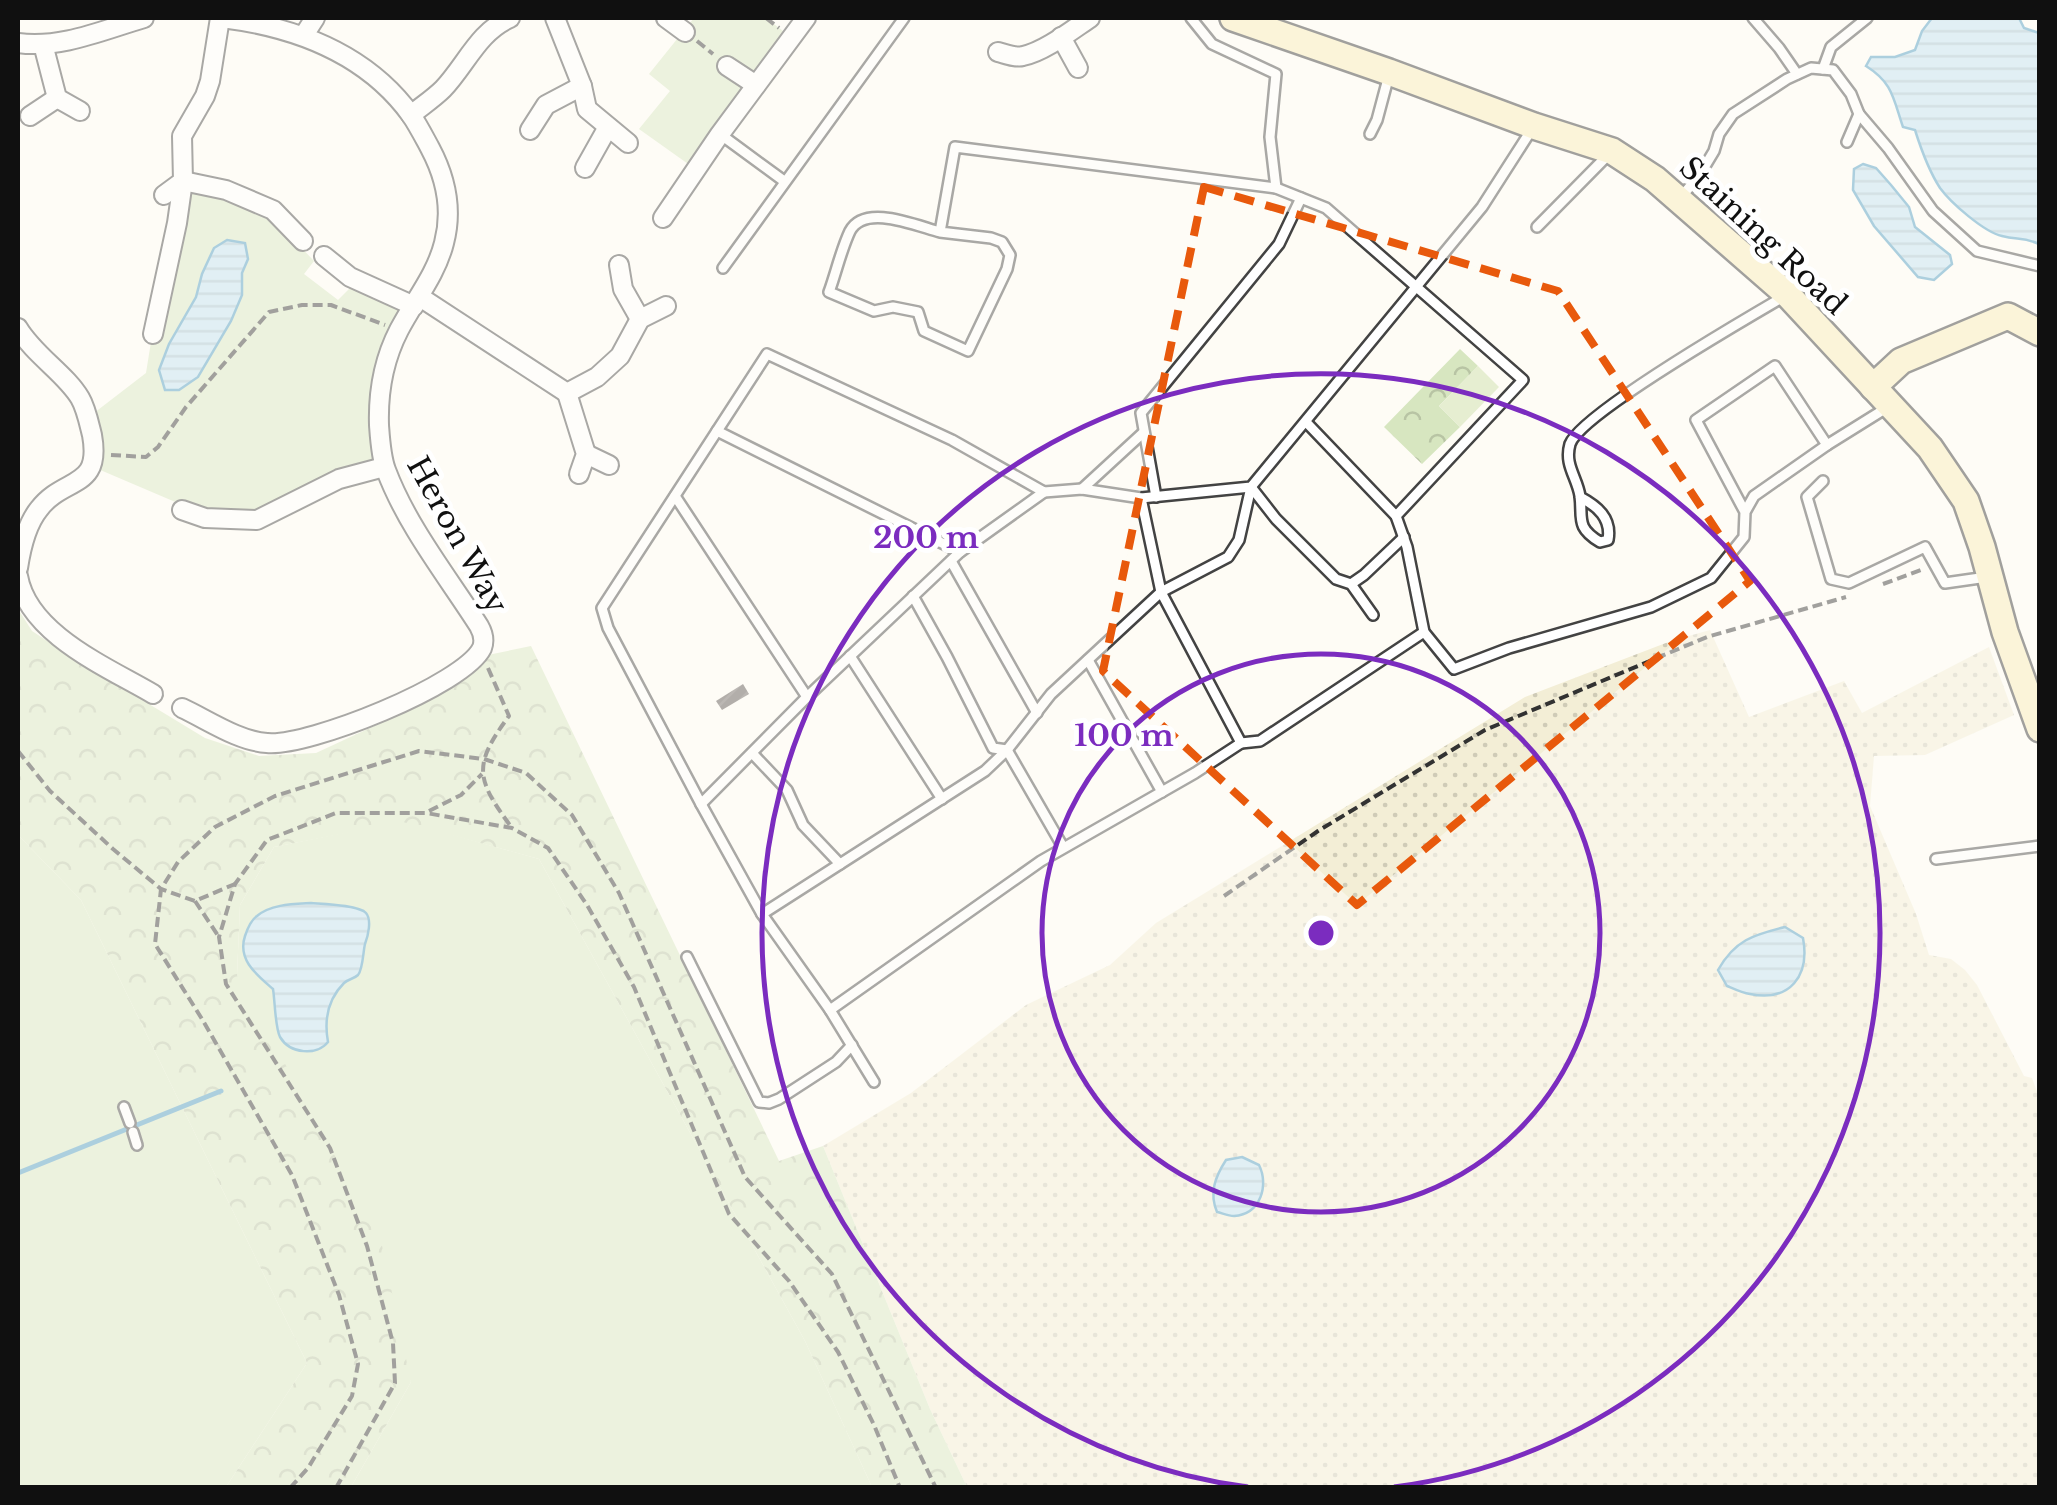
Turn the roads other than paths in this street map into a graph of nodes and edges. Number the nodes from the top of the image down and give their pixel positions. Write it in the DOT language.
graph roads {
  1 [pos="144,18"];
  2 [pos="221,18"];
  3 [pos="315,18"];
  4 [pos="510,18"];
  5 [pos="556,18"];
  6 [pos="666,18"];
  7 [pos="806,18"];
  8 [pos="904,18"];
  9 [pos="1090,18"];
  10 [pos="1191,18"];
  11 [pos="1233,18"];
  12 [pos="1753,18"];
  13 [pos="1867,18"];
  14 [pos="686,32"];
  15 [pos="304,35"];
  16 [pos="1061,37"];
  17 [pos="18,43"];
  18 [pos="43,44"];
  19 [pos="998,52"];
  20 [pos="728,66"];
  21 [pos="1078,68"];
  22 [pos="1823,69"];
  23 [pos="1389,72"];
  24 [pos="1797,74"];
  25 [pos="756,85"];
  26 [pos="582,86"];
  27 [pos="57,98"];
  28 [pos="80,112"];
  29 [pos="1859,114"];
  30 [pos="411,115"];
  31 [pos="30,116"];
  32 [pos="1534,126"];
  33 [pos="608,127"];
  34 [pos="530,130"];
  35 [pos="720,134"];
  36 [pos="1370,134"];
  37 [pos="628,142"];
  38 [pos="1848,142"];
  39 [pos="1612,151"];
  40 [pos="585,168"];
  41 [pos="784,180"];
  42 [pos="182,181"];
  43 [pos="1276,188"];
  44 [pos="164,195"];
  45 [pos="1301,198"];
  46 [pos="1679,199"];
  47 [pos="663,218"];
  48 [pos="1537,227"];
  49 [pos="940,232"];
  50 [pos="303,240"];
  51 [pos="324,256"];
  52 [pos="619,265"];
  53 [pos="2040,266"];
  54 [pos="723,268"];
  55 [pos="1418,286"];
  56 [pos="1788,295"];
  57 [pos="417,301"];
  58 [pos="666,306"];
  59 [pos="640,319"];
  60 [pos="18,328"];
  61 [pos="154,334"];
  62 [pos="2040,334"];
  63 [pos="567,393"];
  64 [pos="1881,396"];
  65 [pos="1306,422"];
  66 [pos="717,431"];
  67 [pos="1144,432"];
  68 [pos="1827,445"];
  69 [pos="586,454"];
  70 [pos="609,465"];
  71 [pos="384,467"];
  72 [pos="578,474"];
  73 [pos="1823,481"];
  74 [pos="1250,488"];
  75 [pos="1082,489"];
  76 [pos="1044,492"];
  77 [pos="675,496"];
  78 [pos="1156,497"];
  79 [pos="1142,498"];
  80 [pos="1580,498"];
  81 [pos="182,510"];
  82 [pos="1745,512"];
  83 [pos="1396,516"];
  84 [pos="1404,537"];
  85 [pos="960,552"];
  86 [pos="18,559"];
  87 [pos="951,560"];
  88 [pos="18,576"];
  89 [pos="1990,577"];
  90 [pos="1351,584"];
  91 [pos="1160,592"];
  92 [pos="913,596"];
  93 [pos="1373,615"];
  94 [pos="1424,632"];
  95 [pos="850,656"];
  96 [pos="1088,660"];
  97 [pos="154,694"];
  98 [pos="807,698"];
  99 [pos="182,708"];
  100 [pos="1037,713"];
  101 [pos="2040,729"];
  102 [pos="1241,743"];
  103 [pos="1007,750"];
  104 [pos="752,754"];
  105 [pos="1162,792"];
  106 [pos="942,799"];
  107 [pos="702,804"];
  108 [pos="2040,846"];
  109 [pos="1064,847"];
  110 [pos="1936,860"];
  111 [pos="840,864"];
  112 [pos="762,914"];
  113 [pos="686,958"];
  114 [pos="830,1010"];
  115 [pos="852,1046"];
  116 [pos="874,1082"];
  117 [pos="124,1107"];
  118 [pos="138,1145"];
  1 -- 18 [label="street"];
  2 -- 15 [label="street, Heron Way"];
  2 -- 42 [label="street"];
  3 -- 15 [label="street"];
  4 -- 30 [label="street"];
  5 -- 26 [label="street"];
  6 -- 14 [label="street"];
  7 -- 25 [label="street"];
  8 -- 41 [label="lane"];
  9 -- 16 [label="street"];
  10 -- 43 [label="lane"];
  11 -- 23 [label="street, Staining Road"];
  12 -- 24 [label="lane"];
  13 -- 22 [label="lane"];
  15 -- 30 [label="street, Heron Way"];
  16 -- 19 [label="street"];
  16 -- 21 [label="street"];
  17 -- 18 [label="street"];
  18 -- 27 [label="street"];
  20 -- 25 [label="street"];
  22 -- 24 [label="lane"];
  22 -- 29 [label="lane"];
  23 -- 32 [label="street, Staining Road"];
  23 -- 36 [label="lane"];
  24 -- 46 [label="lane"];
  25 -- 35 [label="street"];
  26 -- 33 [label="street"];
  26 -- 34 [label="street"];
  27 -- 28 [label="street"];
  27 -- 31 [label="street"];
  29 -- 38 [label="lane"];
  29 -- 53 [label="lane"];
  30 -- 57 [label="street, Heron Way"];
  32 -- 39 [label="street, Staining Road"];
  32 -- 55 [label="lane"];
  33 -- 37 [label="street"];
  33 -- 40 [label="street"];
  35 -- 41 [label="lane"];
  35 -- 47 [label="street"];
  39 -- 46 [label="street, Staining Road"];
  39 -- 48 [label="lane"];
  41 -- 54 [label="lane"];
  42 -- 44 [label="street"];
  42 -- 50 [label="street"];
  42 -- 61 [label="street"];
  43 -- 45 [label="lane"];
  43 -- 49 [label="lane"];
  45 -- 55 [label="lane"];
  45 -- 67 [label="lane"];
  46 -- 56 [label="street, Staining Road"];
  49 -- 49 [label="lane"];
  51 -- 57 [label="street"];
  52 -- 59 [label="street"];
  55 -- 65 [label="lane"];
  55 -- 83 [label="lane"];
  56 -- 64 [label="street, Staining Road"];
  56 -- 80 [label="lane"];
  57 -- 63 [label="street"];
  57 -- 71 [label="street, Heron Way"];
  58 -- 59 [label="street"];
  59 -- 63 [label="street"];
  60 -- 86 [label="street"];
  62 -- 64 [label="street"];
  63 -- 69 [label="street"];
  64 -- 68 [label="lane"];
  64 -- 89 [label="street, Staining Road"];
  65 -- 74 [label="lane"];
  65 -- 83 [label="lane"];
  66 -- 76 [label="lane"];
  66 -- 77 [label="lane"];
  66 -- 85 [label="lane"];
  67 -- 75 [label="lane"];
  67 -- 78 [label="lane"];
  68 -- 82 [label="lane"];
  68 -- 82 [label="lane"];
  69 -- 70 [label="street"];
  69 -- 72 [label="street"];
  71 -- 81 [label="street"];
  71 -- 99 [label="street, Heron Way"];
  73 -- 89 [label="lane"];
  74 -- 78 [label="lane"];
  74 -- 90 [label="lane"];
  74 -- 91 [label="lane"];
  75 -- 76 [label="lane"];
  75 -- 79 [label="lane"];
  76 -- 85 [label="lane"];
  77 -- 98 [label="lane"];
  77 -- 107 [label="lane"];
  78 -- 79 [label="lane"];
  79 -- 91 [label="lane"];
  80 -- 80 [label="lane"];
  82 -- 94 [label="lane"];
  83 -- 84 [label="lane"];
  84 -- 90 [label="lane"];
  84 -- 94 [label="lane"];
  85 -- 87 [label="lane"];
  87 -- 92 [label="lane"];
  87 -- 100 [label="lane"];
  88 -- 97 [label="street"];
  89 -- 101 [label="street, Staining Road"];
  90 -- 93 [label="lane"];
  91 -- 96 [label="lane"];
  91 -- 102 [label="lane"];
  92 -- 95 [label="lane"];
  92 -- 103 [label="lane"];
  94 -- 102 [label="lane"];
  95 -- 98 [label="lane"];
  95 -- 106 [label="lane"];
  96 -- 100 [label="lane"];
  96 -- 105 [label="lane"];
  98 -- 104 [label="lane"];
  100 -- 103 [label="lane"];
  102 -- 105 [label="lane"];
  103 -- 106 [label="lane"];
  103 -- 109 [label="lane"];
  104 -- 107 [label="lane"];
  104 -- 111 [label="lane"];
  105 -- 109 [label="lane"];
  106 -- 111 [label="lane"];
  107 -- 112 [label="lane"];
  108 -- 110 [label="lane"];
  109 -- 114 [label="lane"];
  111 -- 112 [label="lane"];
  112 -- 114 [label="lane"];
  113 -- 115 [label="lane"];
  114 -- 115 [label="lane"];
  115 -- 116 [label="lane"];
  117 -- 118 [label="lane"];
}
